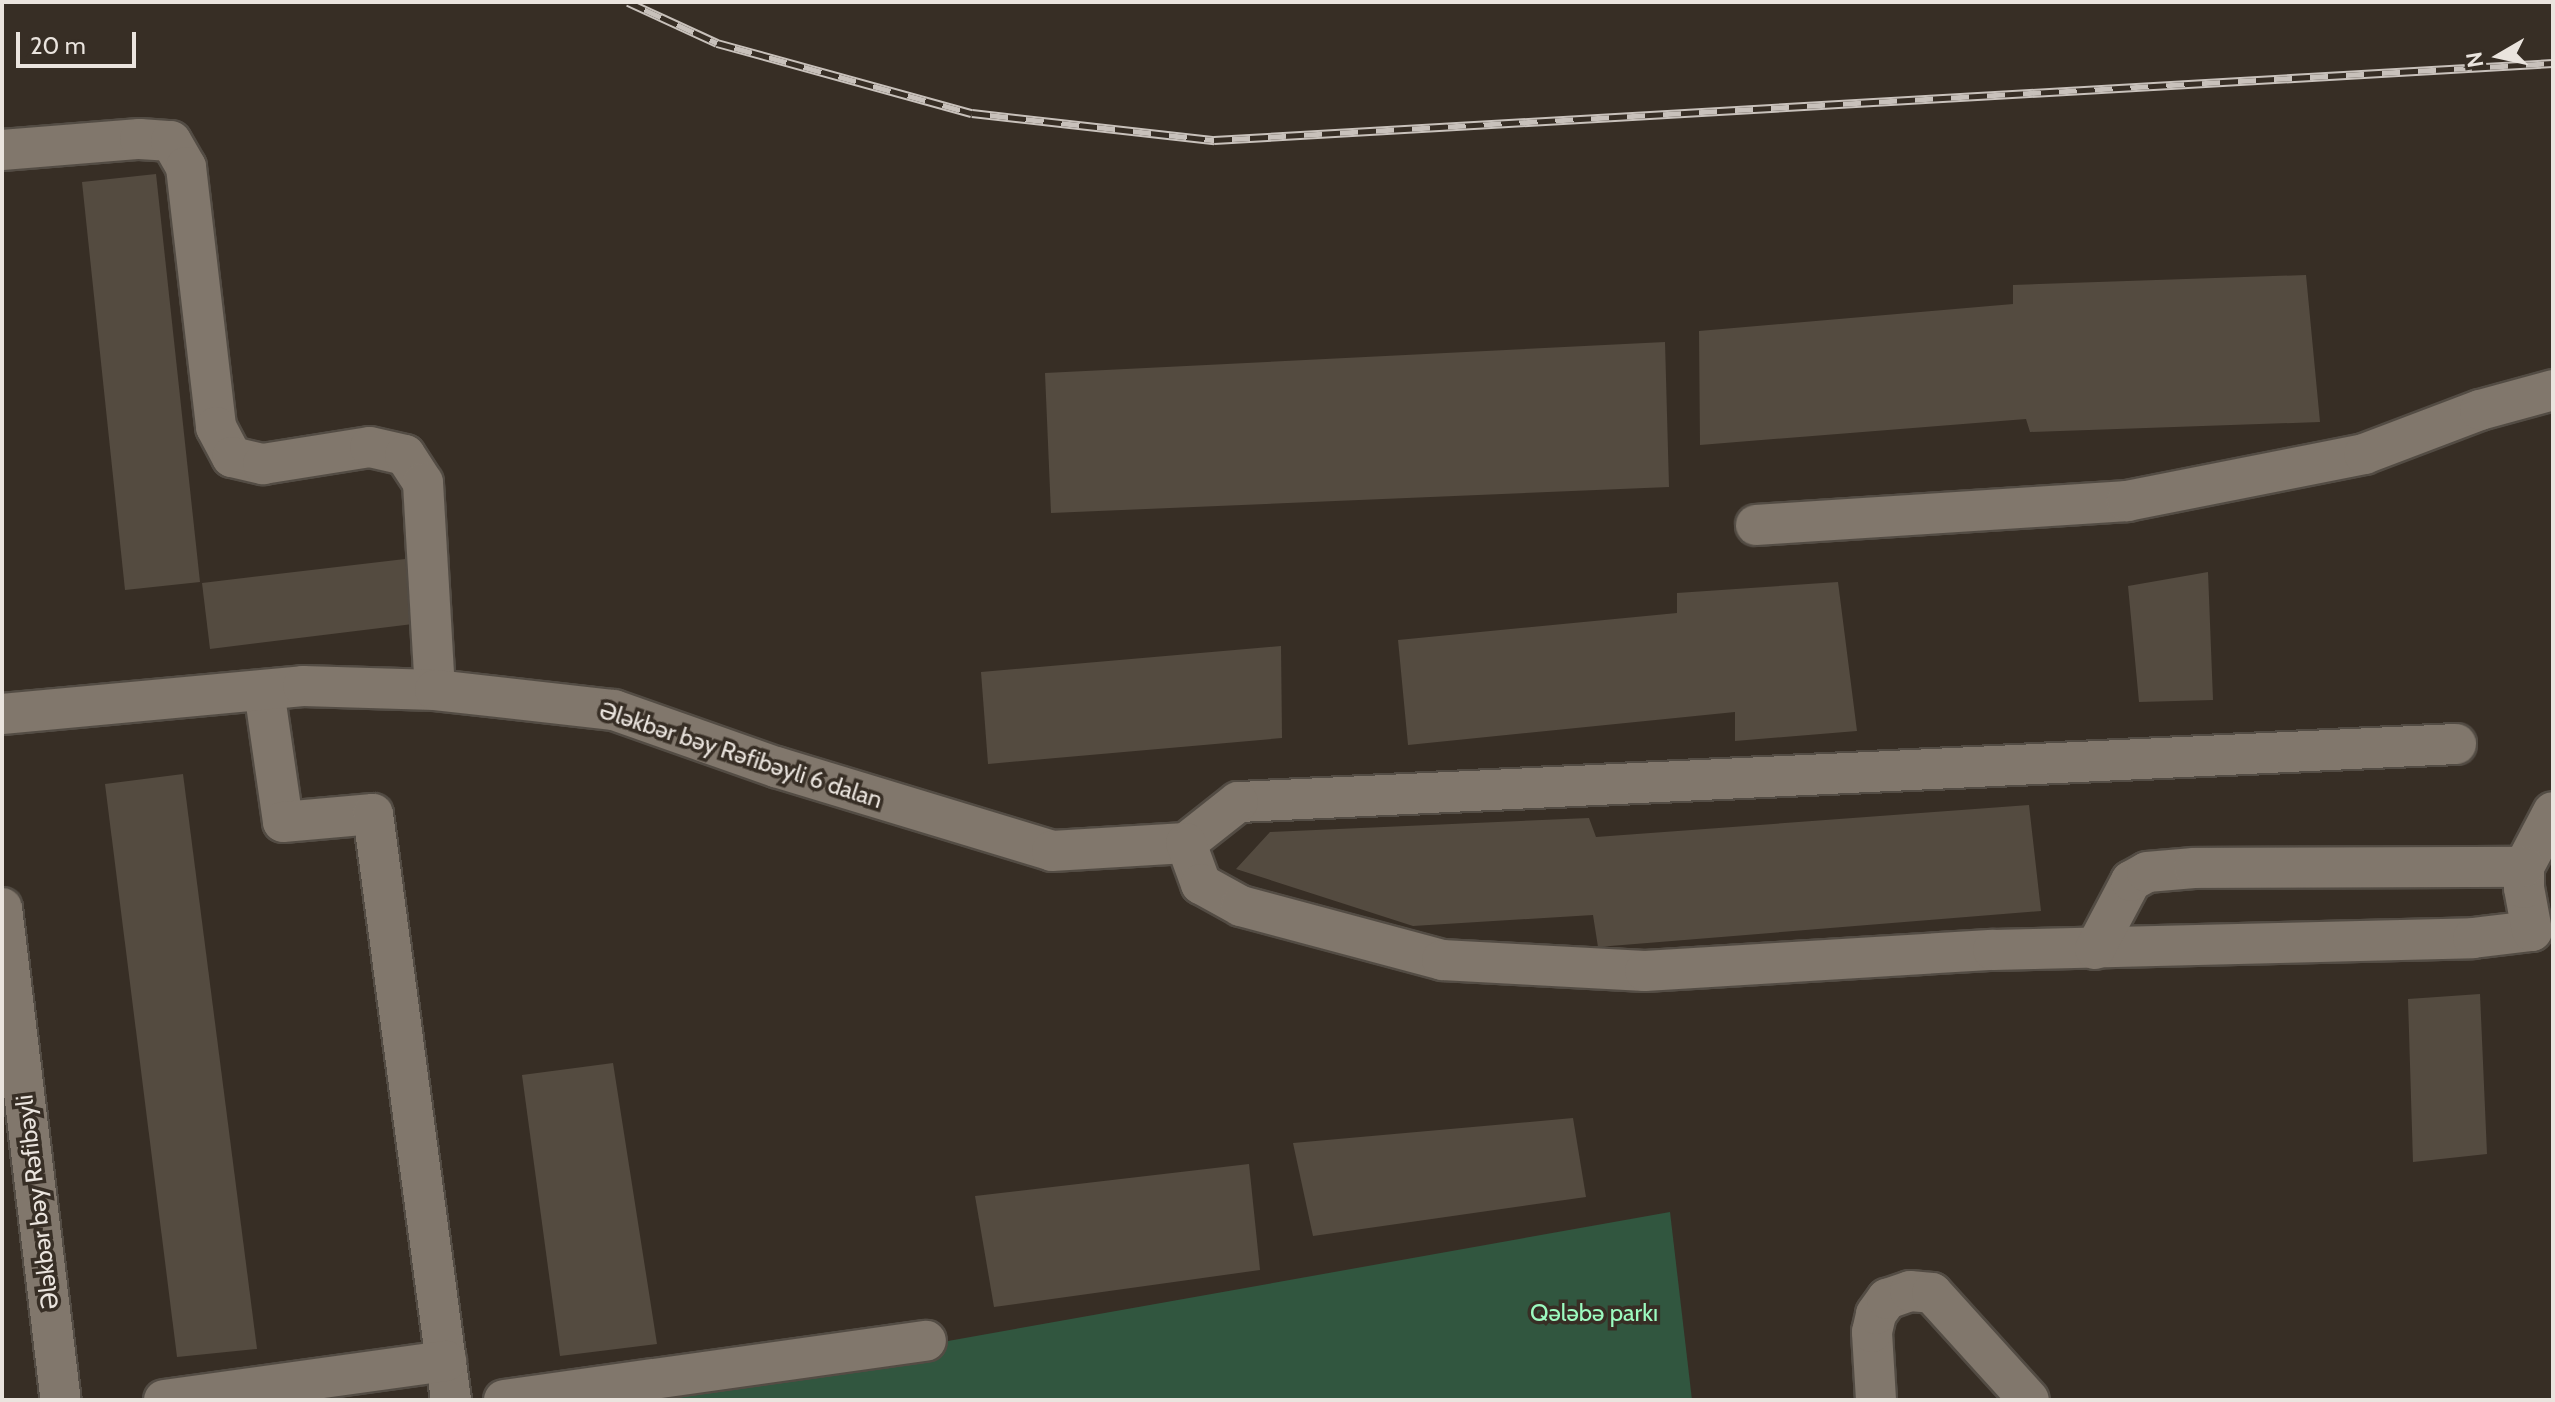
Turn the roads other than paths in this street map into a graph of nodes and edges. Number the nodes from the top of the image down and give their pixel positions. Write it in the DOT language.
graph roads {
  1 [pos="2,150"];
  2 [pos="2553,390"];
  3 [pos="1756,525"];
  4 [pos="264,690"];
  5 [pos="435,690"];
  6 [pos="2,714"];
  7 [pos="2456,744"];
  8 [pos="2553,812"];
  9 [pos="1186,843"];
  10 [pos="2524,867"];
  11 [pos="2,908"];
  12 [pos="2095,949"];
  13 [pos="926,1341"];
  14 [pos="446,1361"];
  15 [pos="332,1388"];
  16 [pos="61,1400"];
  17 [pos="164,1400"];
  18 [pos="451,1400"];
  19 [pos="504,1400"];
  20 [pos="1876,1400"];
  21 [pos="2029,1400"];
  1 -- 5 [label="street"];
  2 -- 3 [label="street"];
  4 -- 5 [label="street, Ələkbər bəy Rəfibəyli 6 dalan"];
  4 -- 6 [label="street, Ələkbər bəy Rəfibəyli 6 dalan"];
  4 -- 14 [label="street"];
  5 -- 9 [label="street, Ələkbər bəy Rəfibəyli 6 dalan"];
  7 -- 9 [label="street"];
  8 -- 10 [label="street"];
  9 -- 12 [label="street"];
  10 -- 12 [label="street"];
  10 -- 12 [label="street"];
  11 -- 16 [label="street, Ələkbər bəy Rəfibəyli"];
  13 -- 19 [label="street"];
  14 -- 15 [label="street"];
  14 -- 18 [label="street"];
  15 -- 17 [label="street"];
  20 -- 21 [label="street"];
}
